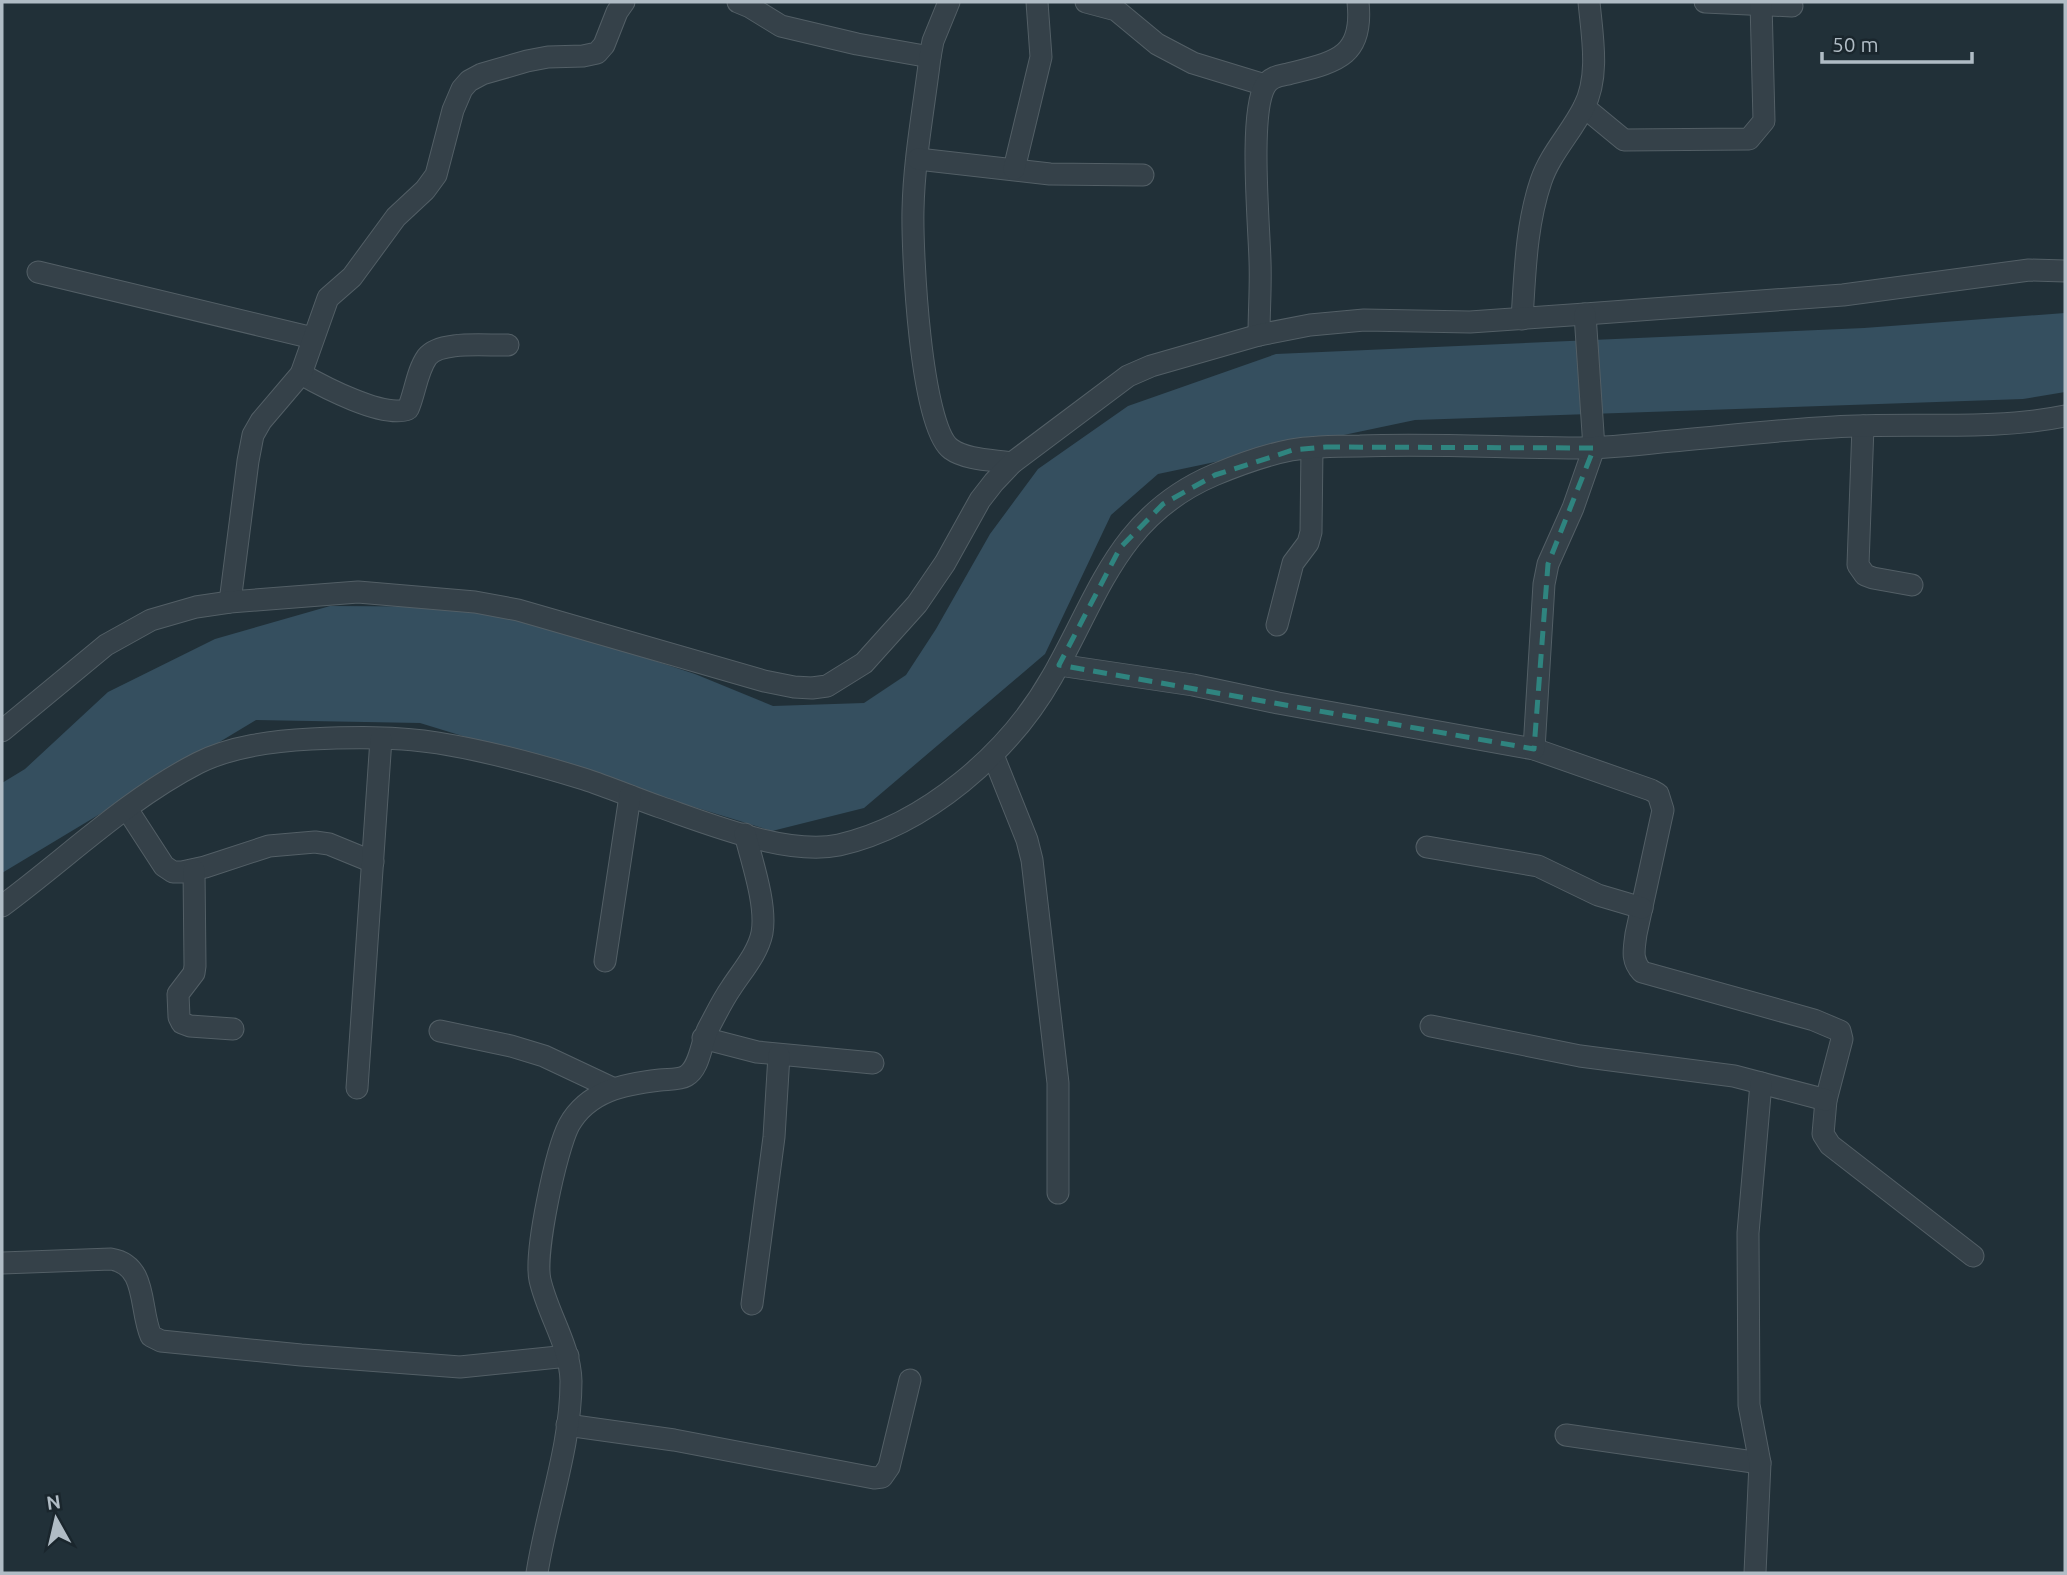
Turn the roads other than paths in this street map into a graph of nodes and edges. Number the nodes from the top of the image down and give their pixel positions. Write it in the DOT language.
graph roads {
  1 [pos="624,2"];
  2 [pos="738,2"];
  3 [pos="949,2"];
  4 [pos="1037,2"];
  5 [pos="1086,2"];
  6 [pos="1358,2"];
  7 [pos="1589,2"];
  8 [pos="1705,2"];
  9 [pos="1761,3"];
  10 [pos="1792,6"];
  11 [pos="930,57"];
  12 [pos="1265,85"];
  13 [pos="1584,107"];
  14 [pos="918,159"];
  15 [pos="1014,169"];
  16 [pos="1143,175"];
  17 [pos="2065,271"];
  18 [pos="38,272"];
  19 [pos="1522,319"];
  20 [pos="1586,321"];
  21 [pos="1259,335"];
  22 [pos="313,338"];
  23 [pos="508,345"];
  24 [pos="301,373"];
  25 [pos="2065,416"];
  26 [pos="1863,426"];
  27 [pos="1594,443"];
  28 [pos="1312,448"];
  29 [pos="1012,463"];
  30 [pos="1912,585"];
  31 [pos="230,602"];
  32 [pos="1277,625"];
  33 [pos="1059,665"];
  34 [pos="2,731"];
  35 [pos="381,738"];
  36 [pos="1534,749"];
  37 [pos="993,755"];
  38 [pos="630,796"];
  39 [pos="127,809"];
  40 [pos="745,834"];
  41 [pos="1427,847"];
  42 [pos="373,862"];
  43 [pos="194,870"];
  44 [pos="2,906"];
  45 [pos="1642,908"];
  46 [pos="605,961"];
  47 [pos="1431,1026"];
  48 [pos="233,1029"];
  49 [pos="440,1031"];
  50 [pos="703,1038"];
  51 [pos="779,1055"];
  52 [pos="873,1063"];
  53 [pos="1761,1083"];
  54 [pos="357,1088"];
  55 [pos="612,1088"];
  56 [pos="1826,1100"];
  57 [pos="1058,1193"];
  58 [pos="1973,1256"];
  59 [pos="2,1263"];
  60 [pos="752,1304"];
  61 [pos="568,1356"];
  62 [pos="910,1380"];
  63 [pos="567,1425"];
  64 [pos="1566,1435"];
  65 [pos="1760,1463"];
  66 [pos="537,1573"];
  67 [pos="1755,1573"];
  1 -- 22 [label="street"];
  2 -- 11 [label="street"];
  3 -- 11 [label="street"];
  4 -- 15 [label="street"];
  5 -- 12 [label="street"];
  6 -- 12 [label="street"];
  7 -- 13 [label="street"];
  8 -- 9 [label="street"];
  9 -- 10 [label="street"];
  9 -- 13 [label="street"];
  11 -- 14 [label="street"];
  12 -- 21 [label="street"];
  13 -- 19 [label="street"];
  14 -- 15 [label="street"];
  14 -- 29 [label="street"];
  15 -- 16 [label="street"];
  17 -- 20 [label="street"];
  18 -- 22 [label="street"];
  19 -- 20 [label="street"];
  19 -- 21 [label="street"];
  20 -- 27 [label="street"];
  21 -- 29 [label="street"];
  22 -- 24 [label="street"];
  23 -- 24 [label="street"];
  24 -- 31 [label="street"];
  25 -- 26 [label="street"];
  26 -- 27 [label="street"];
  26 -- 30 [label="street"];
  27 -- 28 [label="street"];
  27 -- 36 [label="street"];
  28 -- 32 [label="street"];
  28 -- 33 [label="street"];
  29 -- 31 [label="street"];
  31 -- 34 [label="street"];
  33 -- 36 [label="street"];
  33 -- 37 [label="street"];
  35 -- 38 [label="street"];
  35 -- 39 [label="street"];
  35 -- 42 [label="street"];
  36 -- 45 [label="street"];
  37 -- 40 [label="street"];
  37 -- 57 [label="street"];
  38 -- 40 [label="street"];
  38 -- 46 [label="street"];
  39 -- 43 [label="street"];
  39 -- 44 [label="street"];
  40 -- 50 [label="street"];
  41 -- 45 [label="street"];
  42 -- 43 [label="street"];
  42 -- 54 [label="street"];
  43 -- 48 [label="street"];
  45 -- 56 [label="street"];
  47 -- 53 [label="street"];
  49 -- 55 [label="street"];
  50 -- 51 [label="street"];
  50 -- 55 [label="street"];
  51 -- 52 [label="street"];
  51 -- 60 [label="street"];
  53 -- 56 [label="street"];
  53 -- 65 [label="street"];
  55 -- 61 [label="street"];
  56 -- 58 [label="street"];
  59 -- 61 [label="street"];
  61 -- 63 [label="street"];
  62 -- 63 [label="street"];
  63 -- 66 [label="street"];
  64 -- 65 [label="street"];
  65 -- 67 [label="street"];
}
